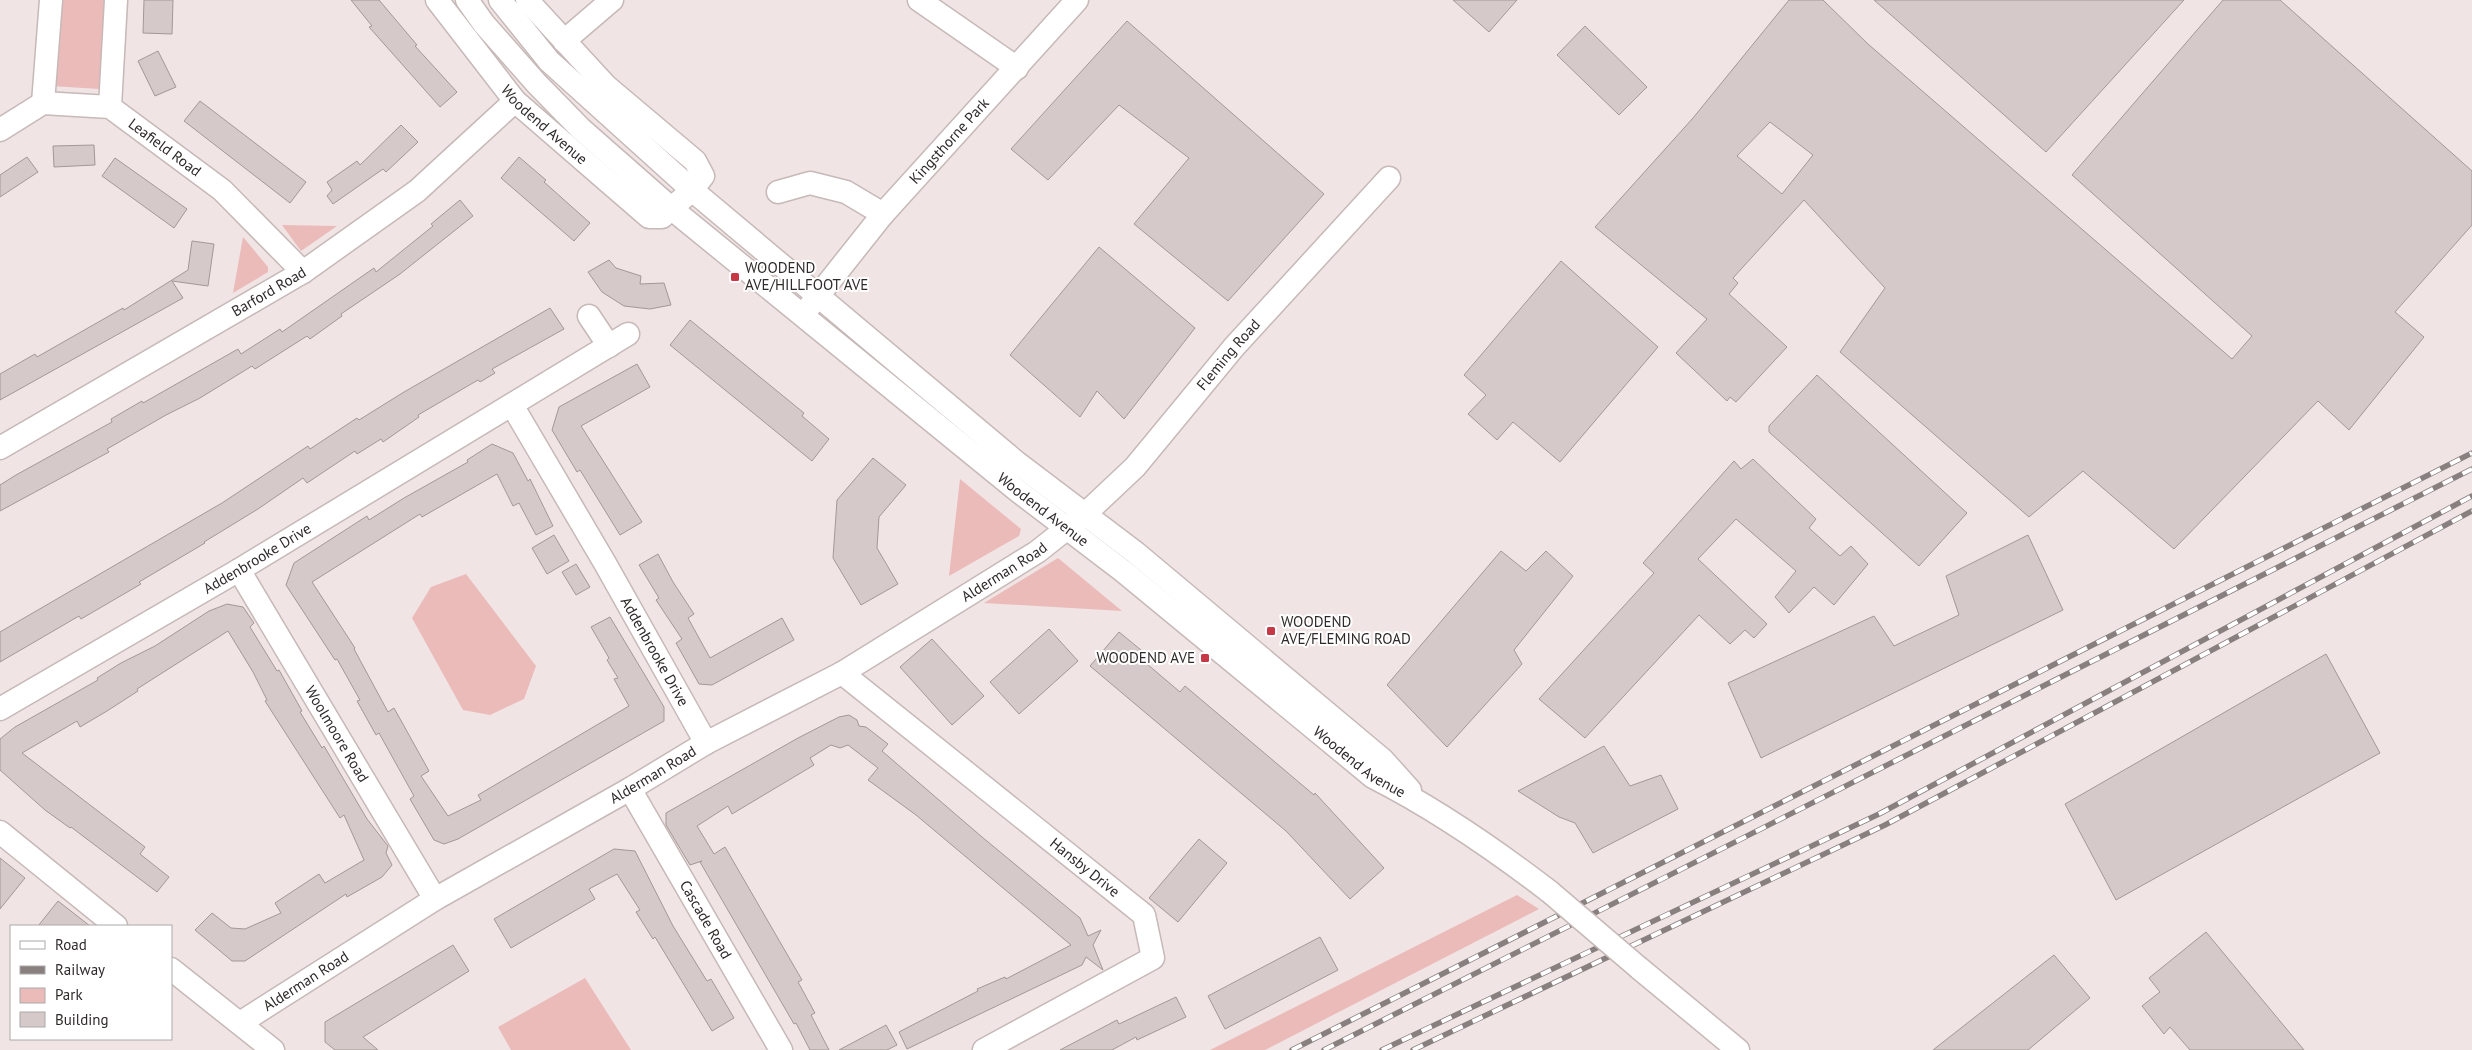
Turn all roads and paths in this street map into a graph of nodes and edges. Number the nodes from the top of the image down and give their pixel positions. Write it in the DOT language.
graph roads {
  1 [pos="51,0"];
  2 [pos="116,0"];
  3 [pos="437,0"];
  4 [pos="467,0"];
  5 [pos="500,0"];
  6 [pos="527,0"];
  7 [pos="612,0"];
  8 [pos="919,0"];
  9 [pos="1077,0"];
  10 [pos="564,41"];
  11 [pos="1017,68"];
  12 [pos="515,101"];
  13 [pos="43,103"];
  14 [pos="110,107"];
  15 [pos="0,130"];
  16 [pos="1389,178"];
  17 [pos="692,190"];
  18 [pos="778,192"];
  19 [pos="672,209"];
  20 [pos="883,214"];
  21 [pos="303,272"];
  22 [pos="820,296"];
  23 [pos="803,314"];
  24 [pos="588,316"];
  25 [pos="628,334"];
  26 [pos="608,346"];
  27 [pos="512,405"];
  28 [pos="0,448"];
  29 [pos="1076,522"];
  30 [pos="238,570"];
  31 [pos="842,673"];
  32 [pos="0,709"];
  33 [pos="706,743"];
  34 [pos="630,789"];
  35 [pos="0,832"];
  36 [pos="435,899"];
  37 [pos="115,925"];
  38 [pos="172,970"];
  39 [pos="240,1023"];
  40 [pos="266,1048"];
  41 [pos="781,1050"];
  42 [pos="984,1050"];
  43 [pos="1738,1050"];
  1 -- 13 [label="street"];
  2 -- 14 [label="street"];
  3 -- 12 [label="street, Woodend Avenue"];
  4 -- 19 [label="street, Woodend Avenue"];
  5 -- 17 [label="street, Woodend Avenue"];
  6 -- 10 [label="street"];
  7 -- 10 [label="street"];
  8 -- 11 [label="street"];
  9 -- 11 [label="street, Kingsthorne Park"];
  10 -- 17 [label="street"];
  11 -- 20 [label="street, Kingsthorne Park"];
  12 -- 19 [label="street, Woodend Avenue"];
  12 -- 21 [label="street, Barford Road"];
  13 -- 14 [label="street"];
  13 -- 15 [label="street"];
  14 -- 21 [label="street, Leafield Road"];
  16 -- 29 [label="street, Fleming Road"];
  17 -- 19 [label="street"];
  17 -- 22 [label="street, Woodend Avenue"];
  18 -- 20 [label="street"];
  19 -- 23 [label="street, Woodend Avenue"];
  20 -- 22 [label="street, Kingsthorne Park"];
  21 -- 28 [label="street, Barford Road"];
  22 -- 23 [label="street, Kingsthorne Park"];
  22 -- 29 [label="street, Woodend Avenue"];
  23 -- 29 [label="street, Woodend Avenue"];
  24 -- 26 [label="street"];
  25 -- 26 [label="street, Addenbrooke Drive"];
  26 -- 27 [label="street, Addenbrooke Drive"];
  27 -- 30 [label="street, Addenbrooke Drive"];
  27 -- 33 [label="street, Addenbrooke Drive"];
  29 -- 31 [label="street, Alderman Road"];
  29 -- 43 [label="street, Woodend Avenue, bridge"];
  30 -- 32 [label="street, Addenbrooke Drive"];
  30 -- 36 [label="street, Woolmoore Road"];
  31 -- 33 [label="street, Alderman Road"];
  31 -- 42 [label="street, Hansby Drive"];
  33 -- 34 [label="street, Alderman Road"];
  34 -- 36 [label="street, Alderman Road"];
  34 -- 41 [label="street, Cascade Road"];
  35 -- 37 [label="street"];
  36 -- 39 [label="street, Alderman Road"];
  38 -- 39 [label="street"];
  39 -- 40 [label="street"];
}
